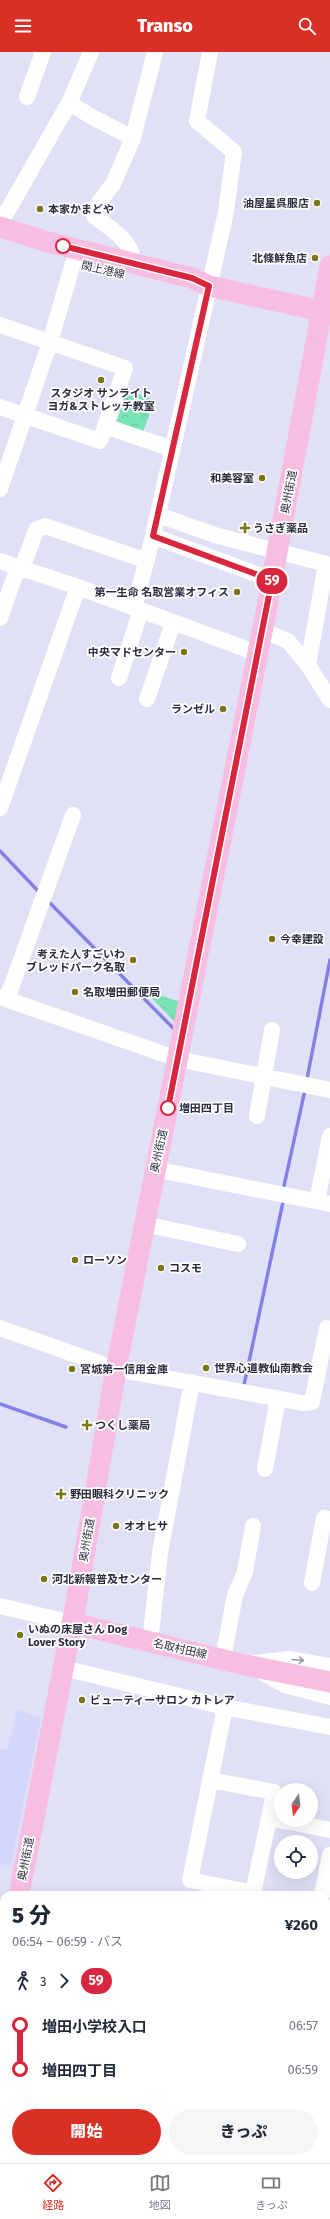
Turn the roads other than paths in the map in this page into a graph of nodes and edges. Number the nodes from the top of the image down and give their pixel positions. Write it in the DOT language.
graph roads {
  1 [pos="42,52"];
  2 [pos="155,52"];
  3 [pos="210,52"];
  4 [pos="86,53"];
  5 [pos="27,97"];
  6 [pos="69,103"];
  7 [pos="133,138"];
  8 [pos="0,224"];
  9 [pos="0,227"];
  10 [pos="0,241"];
  11 [pos="73,263"];
  12 [pos="133,263"];
  13 [pos="330,266"];
  14 [pos="209,286"];
  15 [pos="326,312"];
  16 [pos="0,325"];
  17 [pos="50,342"];
  18 [pos="0,407"];
  19 [pos="24,415"];
  20 [pos="105,426"];
  21 [pos="172,449"];
  22 [pos="0,489"];
  23 [pos="158,515"];
  24 [pos="153,536"];
  25 [pos="277,553"];
  26 [pos="0,561"];
  27 [pos="146,561"];
  28 [pos="328,565"];
  29 [pos="20,568"];
  30 [pos="272,580"];
  31 [pos="78,587"];
  32 [pos="138,609"];
  33 [pos="0,618"];
  34 [pos="173,623"];
  35 [pos="262,630"];
  36 [pos="257,653"];
  37 [pos="308,665"];
  38 [pos="119,678"];
  39 [pos="147,699"];
  40 [pos="330,700"];
  41 [pos="0,808"];
  42 [pos="73,815"];
  43 [pos="3,998"];
  44 [pos="272,1030"];
  45 [pos="178,1060"];
  46 [pos="264,1077"];
  47 [pos="330,1090"];
  48 [pos="256,1116"];
  49 [pos="330,1136"];
  50 [pos="154,1169"];
  51 [pos="324,1202"];
  52 [pos="144,1224"];
  53 [pos="238,1244"];
  54 [pos="324,1327"];
  55 [pos="0,1328"];
  56 [pos="116,1369"];
  57 [pos="192,1382"];
  58 [pos="278,1399"];
  59 [pos="265,1469"];
  60 [pos="330,1519"];
  61 [pos="253,1526"];
  62 [pos="312,1583"];
  63 [pos="0,1606"];
  64 [pos="72,1623"];
  65 [pos="150,1642"];
  66 [pos="223,1659"];
  67 [pos="245,1665"];
  68 [pos="330,1666"];
  69 [pos="63,1668"];
  70 [pos="330,1682"];
  71 [pos="330,1697"];
  72 [pos="225,1707"];
  73 [pos="330,1727"];
  74 [pos="210,1780"];
  75 [pos="269,1818"];
  76 [pos="330,1830"];
  77 [pos="330,1855"];
  78 [pos="20,1891"];
  79 [pos="243,1891"];
  80 [pos="253,1891"];
  81 [pos="323,1891"];
  1 -- 5 [label="street"];
  2 -- 7 [label="street"];
  3 -- 14 [label="street"];
  4 -- 6 [label="street"];
  6 -- 7 [label="street"];
  6 -- 8 [label="street"];
  7 -- 12 [label="street"];
  9 -- 12 [label="main road, 閖上港線"];
  10 -- 11 [label="main road, 閖上港線"];
  11 -- 14 [label="main road, 閖上港線"];
  11 -- 17 [label="street"];
  12 -- 14 [label="main road, 閖上港線"];
  13 -- 15 [label="main road, 奥州街道"];
  14 -- 15 [label="main road, 閖上港線"];
  14 -- 21 [label="street"];
  15 -- 25 [label="main road, 奥州街道"];
  16 -- 17 [label="street"];
  17 -- 19 [label="street"];
  17 -- 20 [label="street"];
  18 -- 19 [label="street"];
  19 -- 20 [label="street"];
  19 -- 22 [label="street"];
  20 -- 21 [label="street"];
  21 -- 23 [label="street"];
  23 -- 24 [label="street"];
  23 -- 25 [label="street"];
  24 -- 27 [label="street"];
  24 -- 30 [label="street"];
  25 -- 28 [label="street"];
  25 -- 30 [label="main road, 奥州街道"];
  26 -- 29 [label="street"];
  27 -- 29 [label="street"];
  27 -- 32 [label="street"];
  28 -- 37 [label="street"];
  29 -- 31 [label="street"];
  29 -- 33 [label="street"];
  30 -- 35 [label="main road, 奥州街道"];
  31 -- 32 [label="street"];
  31 -- 41 [label="street"];
  32 -- 34 [label="street"];
  32 -- 38 [label="street"];
  34 -- 36 [label="street"];
  34 -- 39 [label="street"];
  35 -- 36 [label="main road, 奥州街道"];
  35 -- 37 [label="street"];
  36 -- 45 [label="main road, 奥州街道"];
  37 -- 40 [label="street"];
  42 -- 43 [label="street"];
  43 -- 45 [label="street"];
  44 -- 46 [label="street"];
  45 -- 46 [label="street"];
  45 -- 50 [label="main road, 奥州街道"];
  46 -- 47 [label="street"];
  46 -- 48 [label="street"];
  49 -- 51 [label="street"];
  50 -- 51 [label="street"];
  50 -- 52 [label="main road, 奥州街道"];
  52 -- 53 [label="street"];
  52 -- 56 [label="main road, 奥州街道"];
  54 -- 58 [label="street"];
  55 -- 56 [label="street"];
  56 -- 57 [label="street"];
  56 -- 64 [label="main road, 奥州街道"];
  57 -- 58 [label="street"];
  57 -- 65 [label="street"];
  58 -- 59 [label="street"];
  60 -- 62 [label="street"];
  61 -- 66 [label="street"];
  63 -- 64 [label="street"];
  64 -- 65 [label="main road, 名取村田線"];
  64 -- 69 [label="main road, 奥州街道"];
  65 -- 66 [label="main road, 名取村田線"];
  66 -- 67 [label="main road, 名取村田線"];
  67 -- 68 [label="street, one-way"];
  67 -- 70 [label="main road, 名取村田線"];
  67 -- 71 [label="street"];
  69 -- 72 [label="street"];
  69 -- 78 [label="main road, 奥州街道"];
  72 -- 73 [label="street"];
  72 -- 74 [label="street"];
  74 -- 75 [label="street"];
  74 -- 79 [label="street"];
  75 -- 76 [label="street"];
  75 -- 80 [label="street"];
  77 -- 81 [label="street"];
}
